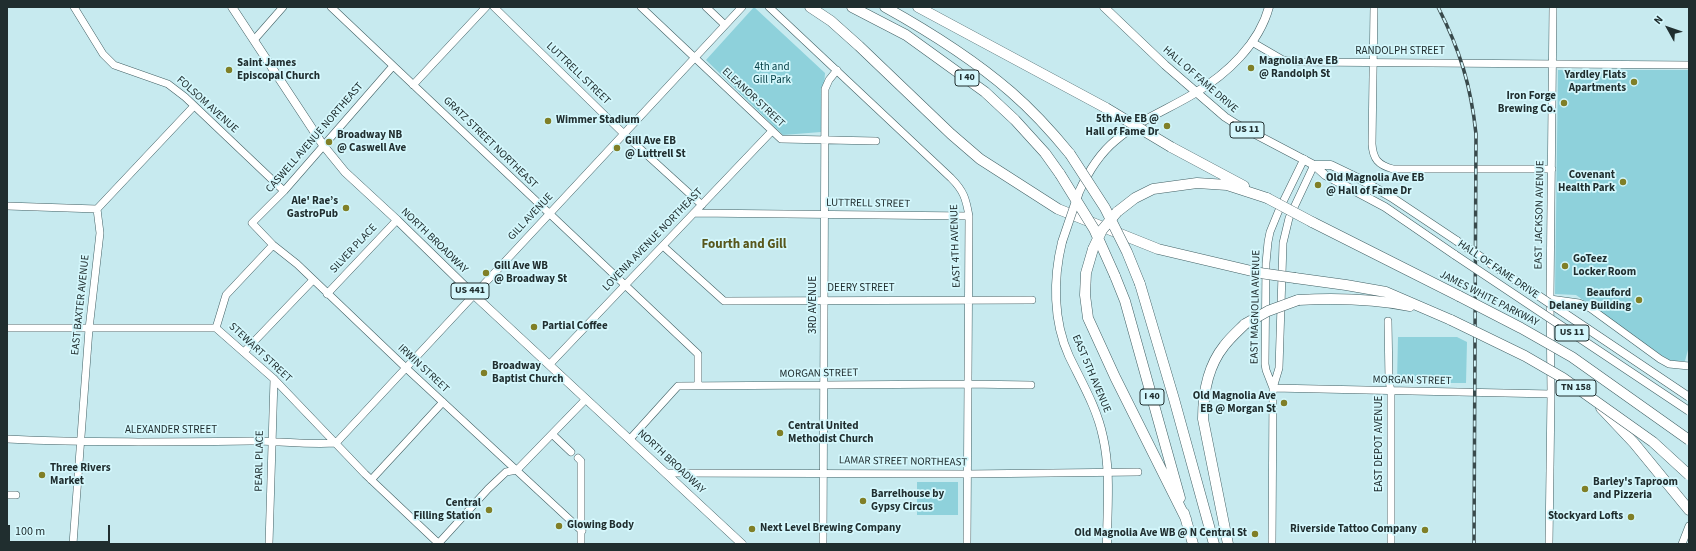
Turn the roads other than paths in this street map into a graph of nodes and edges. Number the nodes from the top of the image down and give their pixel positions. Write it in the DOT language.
graph roads {
  1 [pos="74,7"];
  2 [pos="232,7"];
  3 [pos="283,7"];
  4 [pos="331,7"];
  5 [pos="486,7"];
  6 [pos="494,7"];
  7 [pos="641,7"];
  8 [pos="706,7"];
  9 [pos="742,7"];
  10 [pos="769,7"];
  11 [pos="810,7"];
  12 [pos="852,7"];
  13 [pos="885,7"];
  14 [pos="918,7"];
  15 [pos="1104,7"];
  16 [pos="1269,7"];
  17 [pos="1374,7"];
  18 [pos="1553,7"];
  19 [pos="725,25"];
  20 [pos="254,40"];
  21 [pos="1252,42"];
  22 [pos="694,58"];
  23 [pos="1374,63"];
  24 [pos="1553,63"];
  25 [pos="1689,65"];
  26 [pos="393,66"];
  27 [pos="837,70"];
  28 [pos="414,85"];
  29 [pos="1196,93"];
  30 [pos="194,106"];
  31 [pos="772,132"];
  32 [pos="624,134"];
  33 [pos="826,140"];
  34 [pos="876,141"];
  35 [pos="323,146"];
  36 [pos="1304,159"];
  37 [pos="1314,165"];
  38 [pos="1552,169"];
  39 [pos="284,191"];
  40 [pos="1267,198"];
  41 [pos="702,205"];
  42 [pos="7,206"];
  43 [pos="98,209"];
  44 [pos="694,213"];
  45 [pos="549,214"];
  46 [pos="825,214"];
  47 [pos="969,216"];
  48 [pos="397,220"];
  49 [pos="252,223"];
  50 [pos="273,245"];
  51 [pos="663,246"];
  52 [pos="313,280"];
  53 [pos="624,286"];
  54 [pos="327,294"];
  55 [pos="474,295"];
  56 [pos="1550,299"];
  57 [pos="825,300"];
  58 [pos="969,300"];
  59 [pos="1032,300"];
  60 [pos="1424,309"];
  61 [pos="1388,321"];
  62 [pos="7,328"];
  63 [pos="216,328"];
  64 [pos="89,329"];
  65 [pos="244,352"];
  66 [pos="550,364"];
  67 [pos="1689,366"];
  68 [pos="406,368"];
  69 [pos="274,379"];
  70 [pos="968,384"];
  71 [pos="824,385"];
  72 [pos="1031,385"];
  73 [pos="698,386"];
  74 [pos="1273,388"];
  75 [pos="1391,391"];
  76 [pos="1551,394"];
  77 [pos="1689,397"];
  78 [pos="586,399"];
  79 [pos="1592,399"];
  80 [pos="443,402"];
  81 [pos="1689,411"];
  82 [pos="552,434"];
  83 [pos="7,439"];
  84 [pos="630,439"];
  85 [pos="1689,440"];
  86 [pos="271,441"];
  87 [pos="81,442"];
  88 [pos="336,443"];
  89 [pos="571,452"];
  90 [pos="578,458"];
  91 [pos="517,470"];
  92 [pos="824,472"];
  93 [pos="1138,472"];
  94 [pos="667,473"];
  95 [pos="1107,473"];
  96 [pos="966,474"];
  97 [pos="1689,474"];
  98 [pos="371,480"];
  99 [pos="7,495"];
  100 [pos="16,495"];
  101 [pos="1689,510"];
  102 [pos="1186,519"];
  103 [pos="1689,526"];
  104 [pos="582,531"];
  105 [pos="1227,541"];
  106 [pos="1192,542"];
  107 [pos="438,543"];
  108 [pos="73,544"];
  109 [pos="269,544"];
  110 [pos="581,544"];
  111 [pos="742,544"];
  112 [pos="823,544"];
  113 [pos="967,544"];
  114 [pos="1107,544"];
  115 [pos="1214,544"];
  116 [pos="1272,544"];
  117 [pos="1391,544"];
  118 [pos="1549,544"];
  119 [pos="1682,544"];
  1 -- 30 [label="street, FOLSOM AVENUE"];
  2 -- 20 [label="main road, NORTH BROADWAY / US 441"];
  3 -- 20 [label="street"];
  4 -- 26 [label="street, GRATZ STREET NORTHEAST"];
  5 -- 28 [label="street"];
  6 -- 32 [label="street, LUTTRELL STREET"];
  7 -- 22 [label="street, ELEANOR STREET"];
  8 -- 19 [label="street"];
  9 -- 19 [label="street, GILL AVENUE"];
  10 -- 27 [label="street, EAST 4TH AVENUE"];
  11 -- 60 [label="highway, bridge"];
  12 -- 102 [label="highway, I 40, bridge"];
  13 -- 115 [label="highway, I 40, bridge"];
  14 -- 40 [label="highway, bridge"];
  15 -- 29 [label="main road, HALL OF FAME DRIVE"];
  16 -- 21 [label="main road, EAST 5TH AVENUE"];
  17 -- 23 [label="street"];
  18 -- 24 [label="street, EAST JACKSON AVENUE"];
  19 -- 22 [label="street, GILL AVENUE"];
  20 -- 35 [label="main road, NORTH BROADWAY / US 441"];
  21 -- 23 [label="street, RANDOLPH STREET"];
  21 -- 29 [label="main road, EAST 5TH AVENUE"];
  22 -- 31 [label="street, ELEANOR STREET"];
  22 -- 32 [label="street, GILL AVENUE"];
  23 -- 24 [label="street, RANDOLPH STREET"];
  23 -- 38 [label="street"];
  24 -- 25 [label="street, RANDOLPH STREET"];
  24 -- 38 [label="street, EAST JACKSON AVENUE"];
  26 -- 28 [label="street, GRATZ STREET NORTHEAST"];
  26 -- 35 [label="street, CASWELL AVENUE NORTHEAST"];
  27 -- 33 [label="street, 3RD AVENUE"];
  27 -- 47 [label="street, EAST 4TH AVENUE"];
  28 -- 45 [label="street, GRATZ STREET NORTHEAST"];
  29 -- 36 [label="main road, HALL OF FAME DRIVE / US 11"];
  29 -- 95 [label="main road, EAST 5TH AVENUE, bridge"];
  30 -- 39 [label="street, FOLSOM AVENUE"];
  30 -- 43 [label="street"];
  31 -- 33 [label="street, ELEANOR STREET"];
  31 -- 41 [label="street, LOVENIA AVENUE NORTHEAST"];
  32 -- 41 [label="street, LUTTRELL STREET"];
  32 -- 45 [label="street, GILL AVENUE"];
  33 -- 34 [label="street, ELEANOR STREET"];
  33 -- 46 [label="street, 3RD AVENUE"];
  35 -- 39 [label="street, CASWELL AVENUE NORTHEAST"];
  35 -- 48 [label="main road, NORTH BROADWAY / US 441"];
  36 -- 37 [label="main road, HALL OF FAME DRIVE / US 11"];
  36 -- 74 [label="street, EAST MAGNOLIA AVENUE"];
  37 -- 74 [label="street, EAST MAGNOLIA AVENUE"];
  37 -- 77 [label="main road, HALL OF FAME DRIVE / US 11, bridge"];
  37 -- 81 [label="main road, HALL OF FAME DRIVE / US 11, bridge"];
  38 -- 56 [label="street, EAST JACKSON AVENUE"];
  39 -- 49 [label="street, CASWELL AVENUE NORTHEAST"];
  40 -- 85 [label="highway, JAMES WHITE PARKWAY / TN 158, bridge"];
  40 -- 102 [label="highway, bridge"];
  41 -- 44 [label="street, LOVENIA AVENUE NORTHEAST"];
  42 -- 43 [label="street"];
  43 -- 64 [label="street, EAST BAXTER AVENUE"];
  44 -- 46 [label="street, LUTTRELL STREET"];
  44 -- 51 [label="street, LOVENIA AVENUE NORTHEAST"];
  45 -- 53 [label="street, GRATZ STREET NORTHEAST"];
  45 -- 55 [label="street, GILL AVENUE"];
  46 -- 47 [label="street, LUTTRELL STREET"];
  46 -- 57 [label="street, 3RD AVENUE"];
  47 -- 58 [label="street, EAST 4TH AVENUE"];
  48 -- 54 [label="street, SILVER PLACE"];
  48 -- 55 [label="main road, NORTH BROADWAY / US 441"];
  49 -- 50 [label="street, IRWIN STREET"];
  50 -- 52 [label="street, IRWIN STREET"];
  50 -- 63 [label="street"];
  51 -- 53 [label="street, LOVENIA AVENUE NORTHEAST"];
  51 -- 57 [label="street, DEERY STREET"];
  52 -- 54 [label="street, IRWIN STREET"];
  52 -- 65 [label="street"];
  53 -- 66 [label="street, LOVENIA AVENUE NORTHEAST"];
  53 -- 73 [label="street, GRATZ STREET NORTHEAST"];
  54 -- 68 [label="street, IRWIN STREET"];
  55 -- 66 [label="main road, NORTH BROADWAY / US 441"];
  55 -- 68 [label="street, GILL AVENUE"];
  56 -- 67 [label="street"];
  56 -- 76 [label="street, EAST JACKSON AVENUE"];
  57 -- 58 [label="street, DEERY STREET"];
  57 -- 71 [label="street, 3RD AVENUE"];
  58 -- 59 [label="street, DEERY STREET"];
  58 -- 70 [label="street, EAST 4TH AVENUE"];
  60 -- 79 [label="highway, TN 158, bridge"];
  60 -- 105 [label="highway, bridge"];
  61 -- 75 [label="street, EAST DEPOT AVENUE"];
  62 -- 64 [label="street, STEWART STREET"];
  63 -- 64 [label="street, STEWART STREET"];
  63 -- 65 [label="street, STEWART STREET"];
  64 -- 87 [label="street, EAST BAXTER AVENUE"];
  65 -- 69 [label="street, STEWART STREET"];
  66 -- 78 [label="main road, NORTH BROADWAY / US 441"];
  68 -- 80 [label="street, IRWIN STREET"];
  68 -- 88 [label="street, GILL AVENUE"];
  69 -- 86 [label="street, PEARL PLACE"];
  69 -- 88 [label="street, STEWART STREET"];
  70 -- 71 [label="street, MORGAN STREET"];
  70 -- 72 [label="street, MORGAN STREET"];
  70 -- 96 [label="street, EAST 4TH AVENUE"];
  71 -- 73 [label="street, MORGAN STREET"];
  71 -- 92 [label="street, 3RD AVENUE"];
  73 -- 84 [label="street, MORGAN STREET"];
  74 -- 75 [label="street, MORGAN STREET"];
  74 -- 116 [label="street, EAST MAGNOLIA AVENUE"];
  75 -- 76 [label="street, MORGAN STREET"];
  75 -- 117 [label="street, EAST DEPOT AVENUE"];
  76 -- 118 [label="street, EAST JACKSON AVENUE"];
  78 -- 82 [label="street"];
  78 -- 84 [label="main road, NORTH BROADWAY / US 441"];
  79 -- 97 [label="highway, TN 158, bridge"];
  79 -- 101 [label="highway, bridge"];
  80 -- 91 [label="street, IRWIN STREET"];
  80 -- 98 [label="street"];
  82 -- 89 [label="street"];
  82 -- 91 [label="street"];
  83 -- 87 [label="street, ALEXANDER STREET"];
  84 -- 94 [label="main road, NORTH BROADWAY / US 441"];
  86 -- 87 [label="street, ALEXANDER STREET"];
  86 -- 88 [label="street, ALEXANDER STREET"];
  86 -- 109 [label="street, PEARL PLACE"];
  87 -- 108 [label="street, EAST BAXTER AVENUE"];
  88 -- 98 [label="street, STEWART STREET"];
  90 -- 104 [label="street"];
  91 -- 104 [label="street, IRWIN STREET"];
  91 -- 107 [label="street"];
  92 -- 94 [label="street, LAMAR STREET NORTHEAST"];
  92 -- 96 [label="street, LAMAR STREET NORTHEAST"];
  92 -- 112 [label="street, 3RD AVENUE"];
  93 -- 95 [label="street, LAMAR STREET NORTHEAST"];
  94 -- 111 [label="main road, NORTH BROADWAY / US 441"];
  95 -- 96 [label="street, LAMAR STREET NORTHEAST"];
  95 -- 114 [label="main road, EAST 5TH AVENUE"];
  96 -- 113 [label="street, EAST 4TH AVENUE"];
  98 -- 107 [label="street, STEWART STREET"];
  99 -- 100 [label="street"];
  102 -- 106 [label="highway, I 40"];
  103 -- 119 [label="street"];
  104 -- 110 [label="street"];
}
